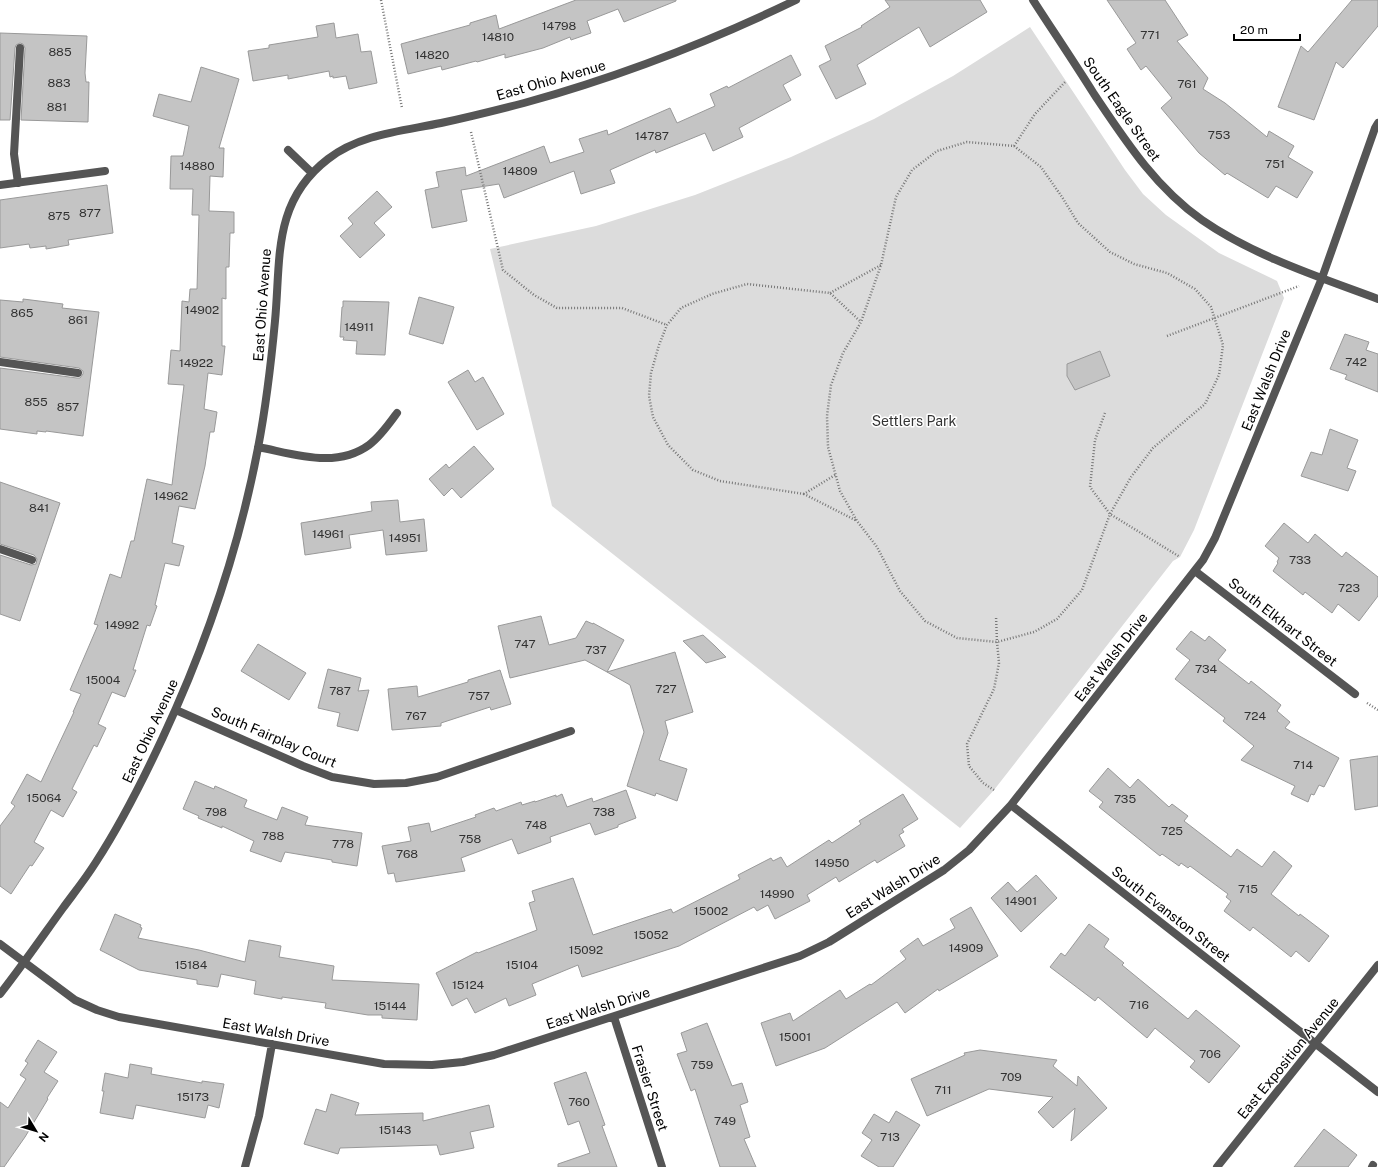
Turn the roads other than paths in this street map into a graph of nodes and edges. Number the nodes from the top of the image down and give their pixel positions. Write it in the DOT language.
graph roads {
  1 [pos="796,0"];
  2 [pos="1033,0"];
  3 [pos="20,48"];
  4 [pos="1378,123"];
  5 [pos="288,150"];
  6 [pos="105,171"];
  7 [pos="312,173"];
  8 [pos="18,183"];
  9 [pos="0,185"];
  10 [pos="1322,278"];
  11 [pos="1378,299"];
  12 [pos="0,362"];
  13 [pos="78,373"];
  14 [pos="397,413"];
  15 [pos="258,447"];
  16 [pos="0,549"];
  17 [pos="32,560"];
  18 [pos="1195,571"];
  19 [pos="1355,694"];
  20 [pos="176,710"];
  21 [pos="571,730"];
  22 [pos="1011,805"];
  23 [pos="0,944"];
  24 [pos="24,962"];
  25 [pos="1378,965"];
  26 [pos="0,994"];
  27 [pos="614,1017"];
  28 [pos="272,1044"];
  29 [pos="1316,1044"];
  30 [pos="1378,1092"];
  31 [pos="245,1167"];
  32 [pos="662,1167"];
  33 [pos="1218,1167"];
  1 -- 7 [label="street, East Ohio Avenue"];
  2 -- 10 [label="street, South Eagle Street"];
  3 -- 8 [label="street"];
  4 -- 10 [label="street, East Walsh Drive"];
  5 -- 7 [label="street"];
  6 -- 8 [label="street"];
  7 -- 15 [label="street, East Ohio Avenue"];
  8 -- 9 [label="street"];
  10 -- 11 [label="street, South Eagle Street"];
  10 -- 18 [label="street, East Walsh Drive"];
  12 -- 13 [label="street"];
  14 -- 15 [label="street"];
  15 -- 20 [label="street, East Ohio Avenue"];
  16 -- 17 [label="street"];
  18 -- 19 [label="street, South Elkhart Street"];
  18 -- 22 [label="street, East Walsh Drive"];
  20 -- 21 [label="street, South Fairplay Court"];
  20 -- 24 [label="street, East Ohio Avenue"];
  22 -- 27 [label="street, East Walsh Drive"];
  22 -- 29 [label="street, South Evanston Street"];
  23 -- 24 [label="street, East Walsh Drive"];
  24 -- 26 [label="street, East Ohio Avenue"];
  24 -- 28 [label="street, East Walsh Drive"];
  25 -- 29 [label="street, East Exposition Avenue"];
  27 -- 28 [label="street, East Walsh Drive"];
  27 -- 32 [label="street, Frasier Street"];
  28 -- 31 [label="street"];
  29 -- 30 [label="street, South Evanston Street"];
  29 -- 33 [label="street, East Exposition Avenue"];
}
